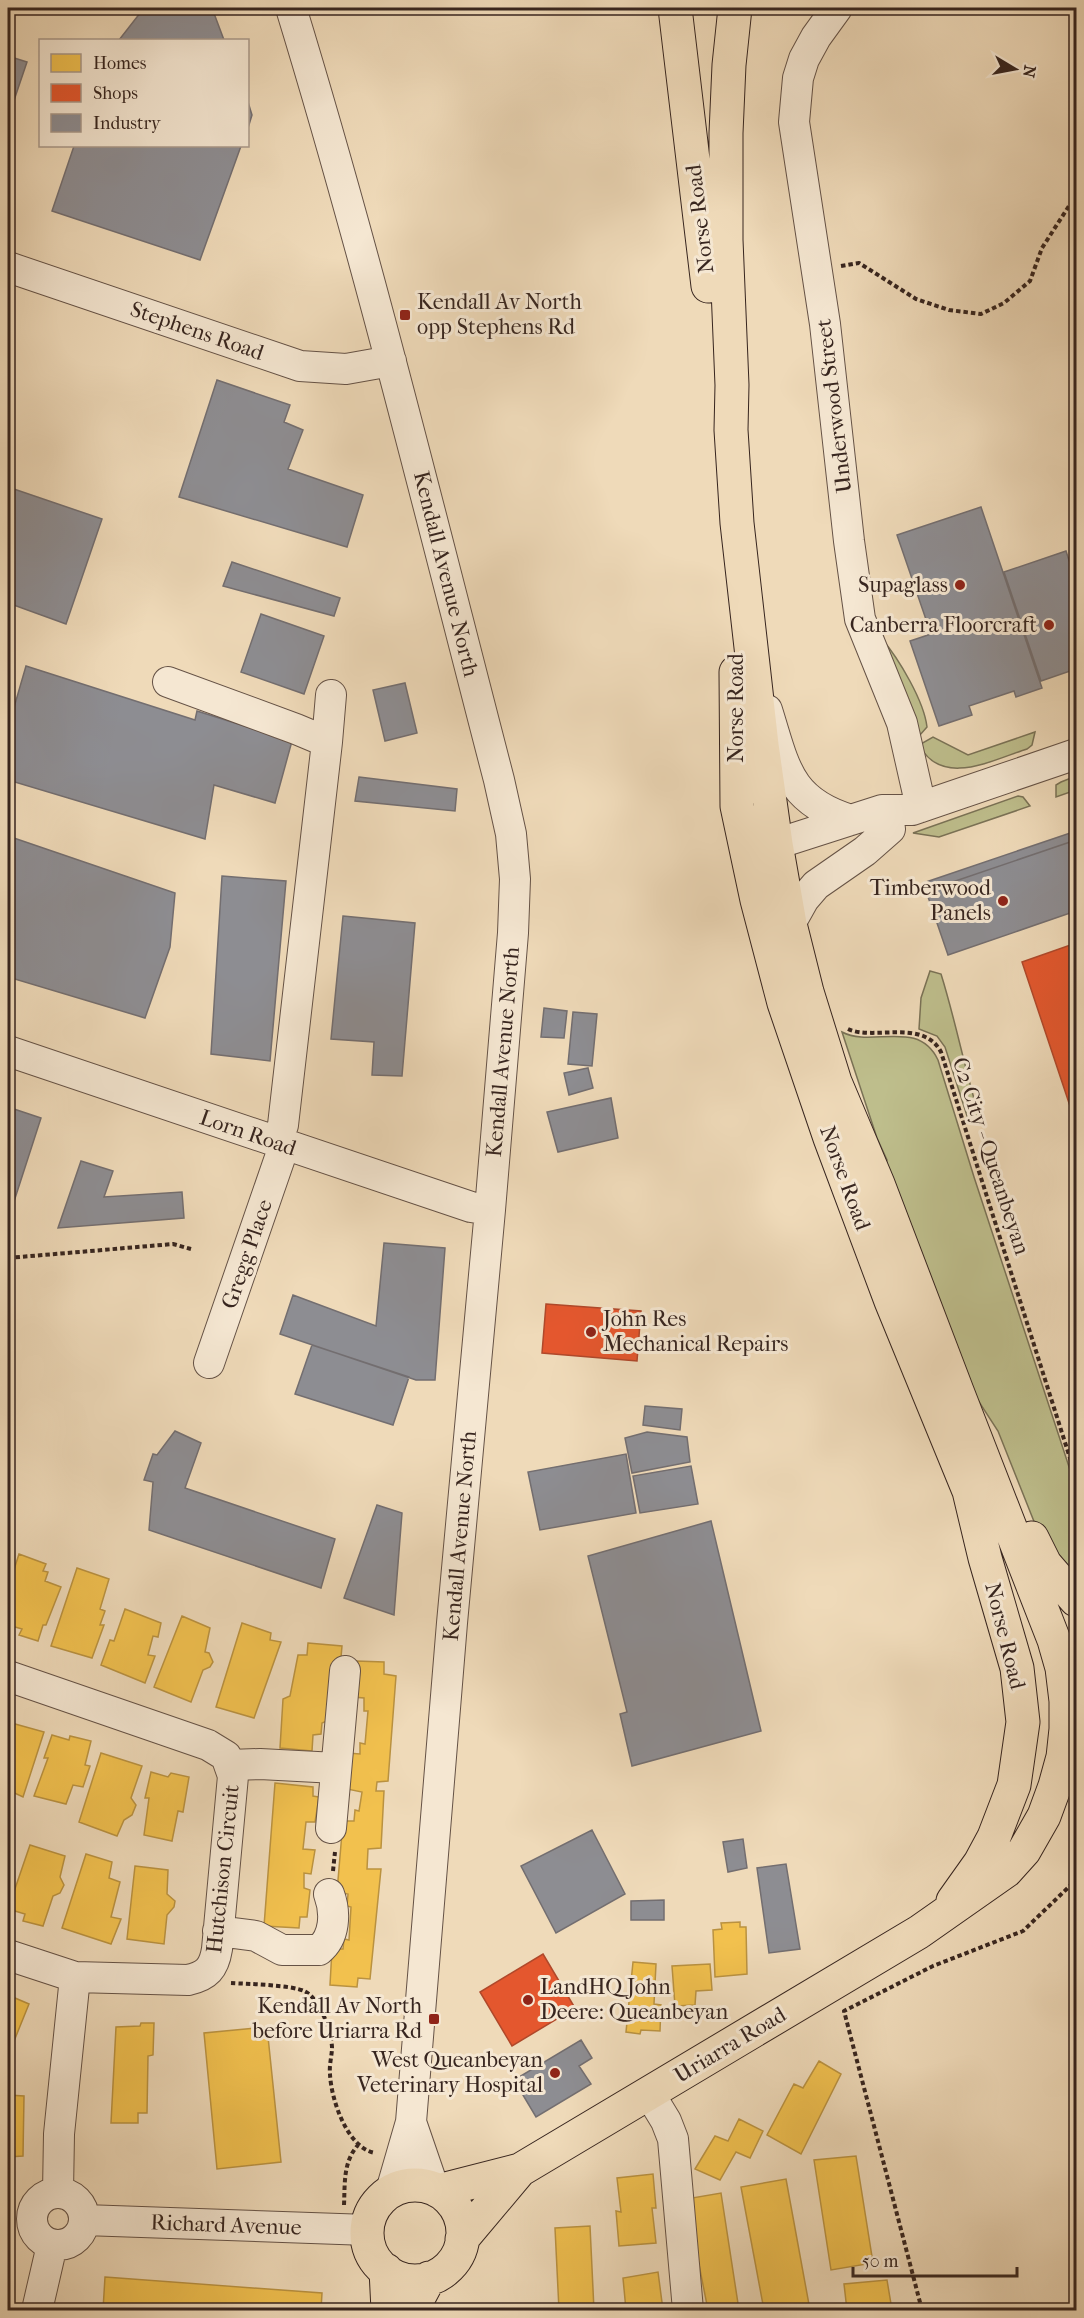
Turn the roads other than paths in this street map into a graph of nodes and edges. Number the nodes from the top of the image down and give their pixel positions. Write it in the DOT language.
graph roads {
  1 [pos="291,8"];
  2 [pos="675,8"];
  3 [pos="735,8"];
  4 [pos="837,8"];
  5 [pos="8,267"];
  6 [pos="391,362"];
  7 [pos="731,430"];
  8 [pos="737,523"];
  9 [pos="754,667"];
  10 [pos="168,682"];
  11 [pos="331,695"];
  12 [pos="327,742"];
  13 [pos="1077,754"];
  14 [pos="907,815"];
  15 [pos="851,820"];
  16 [pos="763,857"];
  17 [pos="790,924"];
  18 [pos="8,1051"];
  19 [pos="281,1144"];
  20 [pos="490,1210"];
  21 [pos="209,1363"];
  22 [pos="957,1391"];
  23 [pos="969,1491"];
  24 [pos="1077,1600"];
  25 [pos="1067,1670"];
  26 [pos="345,1671"];
  27 [pos="8,1676"];
  28 [pos="1070,1750"];
  29 [pos="230,1765"];
  30 [pos="336,1768"];
  31 [pos="331,1828"];
  32 [pos="980,1863"];
  33 [pos="329,1894"];
  34 [pos="929,1925"];
  35 [pos="218,1931"];
  36 [pos="8,1954"];
  37 [pos="75,1977"];
  38 [pos="649,2093"];
  39 [pos="411,2122"];
  40 [pos="520,2170"];
  41 [pos="436,2190"];
  42 [pos="391,2191"];
  43 [pos="58,2192"];
  44 [pos="19,2215"];
  45 [pos="84,2220"];
  46 [pos="354,2230"];
  47 [pos="462,2239"];
  48 [pos="52,2245"];
  49 [pos="386,2270"];
  50 [pos="429,2278"];
  51 [pos="37,2310"];
  52 [pos="388,2310"];
  53 [pos="412,2310"];
  54 [pos="688,2310"];
  1 -- 6 [label="street, Kendall Avenue North"];
  2 -- 7 [label="main road, Norse Road"];
  3 -- 7 [label="main road, Norse Road"];
  4 -- 14 [label="street, Underwood Street"];
  5 -- 6 [label="street, Stephens Road"];
  6 -- 20 [label="street, Kendall Avenue North"];
  7 -- 8 [label="main road, Norse Road"];
  8 -- 9 [label="main road, Norse Road"];
  8 -- 16 [label="main road, Norse Road"];
  9 -- 15 [label="street"];
  9 -- 16 [label="main road, Norse Road"];
  10 -- 12 [label="street"];
  11 -- 12 [label="street, Gregg Place"];
  12 -- 19 [label="street, Gregg Place"];
  13 -- 14 [label="street"];
  14 -- 15 [label="street"];
  14 -- 16 [label="street"];
  14 -- 17 [label="street"];
  15 -- 16 [label="street"];
  16 -- 17 [label="main road, Norse Road"];
  16 -- 23 [label="main road, Norse Road"];
  17 -- 22 [label="main road, Norse Road"];
  18 -- 19 [label="street, Lorn Road"];
  19 -- 20 [label="street, Lorn Road"];
  19 -- 21 [label="street, Gregg Place"];
  20 -- 39 [label="street, Kendall Avenue North"];
  22 -- 24 [label="main road"];
  22 -- 25 [label="main road, Norse Road"];
  23 -- 25 [label="main road"];
  23 -- 32 [label="main road, Norse Road"];
  25 -- 28 [label="main road, Norse Road"];
  25 -- 32 [label="main road"];
  26 -- 30 [label="street"];
  27 -- 29 [label="street, Hutchison Circuit"];
  28 -- 34 [label="main road, Norse Road"];
  29 -- 30 [label="street"];
  29 -- 35 [label="street, Hutchison Circuit"];
  30 -- 31 [label="street"];
  32 -- 34 [label="main road, Norse Road"];
  33 -- 35 [label="street"];
  34 -- 38 [label="main road, Uriarra Road"];
  35 -- 37 [label="street, Hutchison Circuit"];
  36 -- 37 [label="street, Hutchison Circuit"];
  37 -- 43 [label="street"];
  38 -- 40 [label="main road, Uriarra Road"];
  38 -- 54 [label="street"];
  39 -- 41 [label="street, Kendall Avenue North"];
  39 -- 42 [label="street, Kendall Avenue North"];
  40 -- 41 [label="main road, Uriarra Road"];
  40 -- 47 [label="main road, Uriarra Road"];
  41 -- 42 [label="main road"];
  41 -- 47 [label="main road"];
  42 -- 46 [label="main road"];
  43 -- 44 [label="street"];
  43 -- 45 [label="street"];
  44 -- 48 [label="street"];
  45 -- 46 [label="street, Richard Avenue"];
  45 -- 48 [label="street"];
  46 -- 49 [label="main road"];
  47 -- 50 [label="main road"];
  48 -- 51 [label="street"];
  49 -- 50 [label="main road"];
  49 -- 52 [label="main road"];
  50 -- 53 [label="main road"];
}
